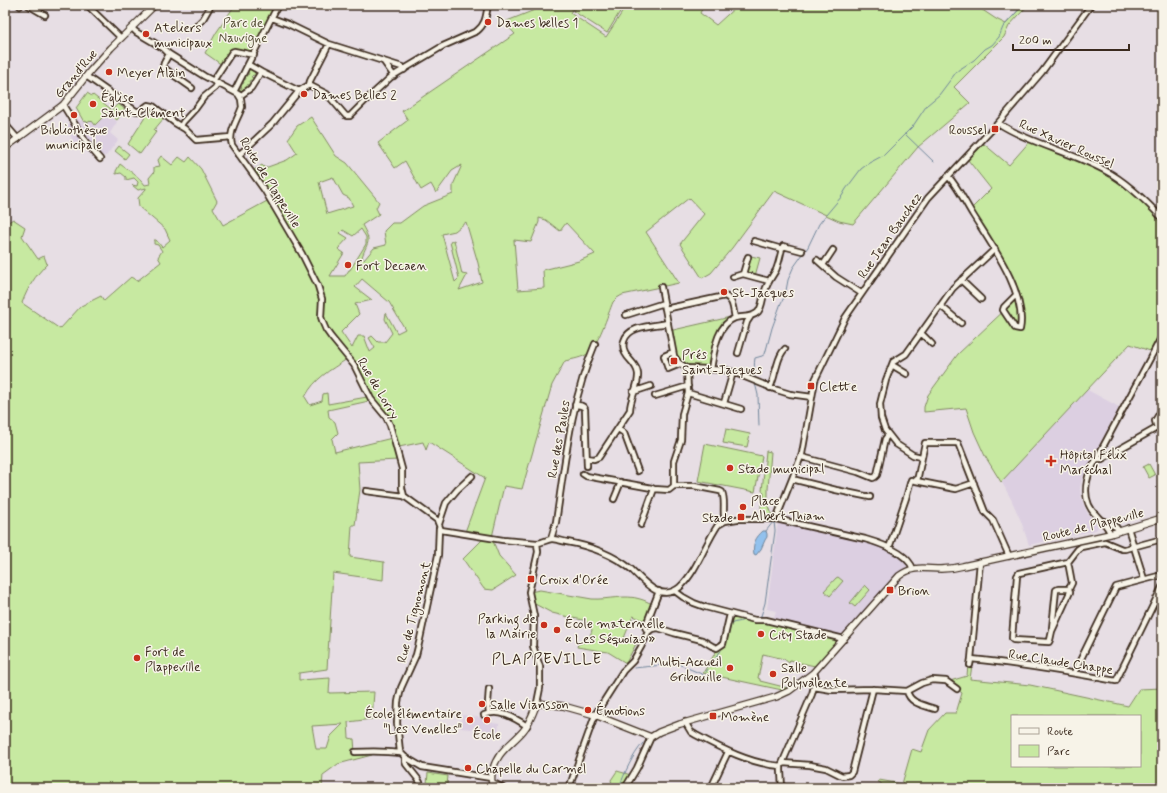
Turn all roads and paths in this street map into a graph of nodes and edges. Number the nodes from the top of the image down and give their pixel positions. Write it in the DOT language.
graph roads {
  1 [pos="28,5"];
  2 [pos="87,5"];
  3 [pos="155,5"];
  4 [pos="211,5"];
  5 [pos="278,5"];
  6 [pos="488,5"];
  7 [pos="1091,5"];
  8 [pos="44,15"];
  9 [pos="272,18"];
  10 [pos="198,24"];
  11 [pos="132,28"];
  12 [pos="121,38"];
  13 [pos="329,44"];
  14 [pos="169,54"];
  15 [pos="254,55"];
  16 [pos="384,62"];
  17 [pos="249,65"];
  18 [pos="404,70"];
  19 [pos="261,72"];
  20 [pos="86,76"];
  21 [pos="394,76"];
  22 [pos="216,82"];
  23 [pos="309,85"];
  24 [pos="192,88"];
  25 [pos="299,91"];
  26 [pos="234,92"];
  27 [pos="240,96"];
  28 [pos="63,105"];
  29 [pos="998,122"];
  30 [pos="5,124"];
  31 [pos="181,126"];
  32 [pos="231,137"];
  33 [pos="18,139"];
  34 [pos="5,148"];
  35 [pos="239,155"];
  36 [pos="100,159"];
  37 [pos="948,176"];
  38 [pos="1162,218"];
  39 [pos="754,241"];
  40 [pos="782,249"];
  41 [pos="995,249"];
  42 [pos="833,250"];
  43 [pos="802,251"];
  44 [pos="748,257"];
  45 [pos="817,260"];
  46 [pos="823,265"];
  47 [pos="743,274"];
  48 [pos="733,277"];
  49 [pos="961,280"];
  50 [pos="769,281"];
  51 [pos="661,287"];
  52 [pos="861,293"];
  53 [pos="1016,295"];
  54 [pos="981,299"];
  55 [pos="664,303"];
  56 [pos="941,306"];
  57 [pos="322,308"];
  58 [pos="665,309"];
  59 [pos="626,315"];
  60 [pos="750,316"];
  61 [pos="735,318"];
  62 [pos="668,323"];
  63 [pos="960,323"];
  64 [pos="920,333"];
  65 [pos="1162,336"];
  66 [pos="595,344"];
  67 [pos="932,344"];
  68 [pos="786,349"];
  69 [pos="673,352"];
  70 [pos="738,353"];
  71 [pos="680,364"];
  72 [pos="892,365"];
  73 [pos="687,368"];
  74 [pos="711,369"];
  75 [pos="733,372"];
  76 [pos="906,374"];
  77 [pos="651,386"];
  78 [pos="688,386"];
  79 [pos="770,388"];
  80 [pos="634,392"];
  81 [pos="688,393"];
  82 [pos="655,396"];
  83 [pos="812,397"];
  84 [pos="724,403"];
  85 [pos="574,405"];
  86 [pos="742,409"];
  87 [pos="1162,409"];
  88 [pos="1158,416"];
  89 [pos="1162,424"];
  90 [pos="1157,428"];
  91 [pos="618,429"];
  92 [pos="888,435"];
  93 [pos="1102,447"];
  94 [pos="1113,453"];
  95 [pos="802,457"];
  96 [pos="922,457"];
  97 [pos="587,458"];
  98 [pos="1096,459"];
  99 [pos="587,466"];
  100 [pos="638,472"];
  101 [pos="583,474"];
  102 [pos="472,476"];
  103 [pos="792,479"];
  104 [pos="917,481"];
  105 [pos="621,482"];
  106 [pos="974,483"];
  107 [pos="674,486"];
  108 [pos="654,489"];
  109 [pos="366,491"];
  110 [pos="404,496"];
  111 [pos="870,497"];
  112 [pos="614,499"];
  113 [pos="1162,518"];
  114 [pos="776,519"];
  115 [pos="725,521"];
  116 [pos="1103,521"];
  117 [pos="641,525"];
  118 [pos="439,526"];
  119 [pos="1128,528"];
  120 [pos="1119,531"];
  121 [pos="1110,534"];
  122 [pos="1162,539"];
  123 [pos="549,540"];
  124 [pos="537,543"];
  125 [pos="1134,547"];
  126 [pos="889,548"];
  127 [pos="1009,556"];
  128 [pos="980,562"];
  129 [pos="1068,562"];
  130 [pos="913,569"];
  131 [pos="1162,575"];
  132 [pos="1144,579"];
  133 [pos="1162,587"];
  134 [pos="1069,589"];
  135 [pos="675,590"];
  136 [pos="659,591"];
  137 [pos="730,614"];
  138 [pos="1052,631"];
  139 [pos="648,632"];
  140 [pos="844,639"];
  141 [pos="971,659"];
  142 [pos="970,664"];
  143 [pos="813,673"];
  144 [pos="1074,673"];
  145 [pos="814,688"];
  146 [pos="489,689"];
  147 [pos="873,689"];
  148 [pos="957,690"];
  149 [pos="907,691"];
  150 [pos="538,703"];
  151 [pos="935,708"];
  152 [pos="595,715"];
  153 [pos="686,722"];
  154 [pos="527,726"];
  155 [pos="651,737"];
  156 [pos="354,752"];
  157 [pos="728,752"];
  158 [pos="403,755"];
  159 [pos="782,764"];
  160 [pos="492,782"];
  161 [pos="423,788"];
  162 [pos="503,788"];
  163 [pos="569,788"];
  164 [pos="625,788"];
  165 [pos="711,788"];
  166 [pos="782,788"];
  1 -- 8 [label="street"];
  2 -- 12 [label="street"];
  3 -- 11 [label="street, Grand'Rue"];
  4 -- 10 [label="street"];
  5 -- 9 [label="street"];
  6 -- 18 [label="street"];
  7 -- 29 [label="street, Rue Jean Bauchez"];
  9 -- 13 [label="street"];
  9 -- 15 [label="street"];
  11 -- 12 [label="street, Grand'Rue"];
  11 -- 14 [label="street"];
  12 -- 20 [label="street, Grand'Rue"];
  13 -- 16 [label="street"];
  13 -- 23 [label="street"];
  14 -- 22 [label="street"];
  14 -- 24 [label="street"];
  15 -- 17 [label="street"];
  15 -- 22 [label="street"];
  16 -- 18 [label="street"];
  16 -- 21 [label="street"];
  17 -- 19 [label="street"];
  17 -- 26 [label="street"];
  18 -- 21 [label="street"];
  19 -- 25 [label="street"];
  19 -- 27 [label="street"];
  20 -- 28 [label="street, Grand'Rue"];
  20 -- 31 [label="street"];
  21 -- 23 [label="street"];
  22 -- 26 [label="street"];
  22 -- 31 [label="street"];
  23 -- 25 [label="street"];
  25 -- 35 [label="street"];
  26 -- 27 [label="street"];
  27 -- 32 [label="street, Route de Plappeville"];
  28 -- 33 [label="street, Grand'Rue"];
  28 -- 36 [label="street"];
  29 -- 37 [label="street, Rue Jean Bauchez"];
  29 -- 38 [label="street, Rue Xavier Roussel"];
  30 -- 33 [label="street"];
  31 -- 32 [label="street"];
  32 -- 35 [label="street, Route de Plappeville"];
  33 -- 34 [label="street, Grand'Rue"];
  35 -- 57 [label="street, Route de Plappeville"];
  37 -- 41 [label="street"];
  37 -- 52 [label="street, Rue Jean Bauchez"];
  39 -- 40 [label="street"];
  40 -- 43 [label="street"];
  40 -- 50 [label="street"];
  41 -- 49 [label="street"];
  41 -- 53 [label="street"];
  42 -- 46 [label="street"];
  44 -- 47 [label="street"];
  45 -- 46 [label="street"];
  46 -- 52 [label="street"];
  47 -- 48 [label="street"];
  47 -- 50 [label="street"];
  49 -- 54 [label="street"];
  49 -- 56 [label="street"];
  50 -- 60 [label="street"];
  51 -- 55 [label="street"];
  52 -- 83 [label="street, Rue Jean Bauchez"];
  53 -- 53 [label="street"];
  55 -- 58 [label="street"];
  55 -- 59 [label="street"];
  56 -- 63 [label="street"];
  56 -- 64 [label="street"];
  57 -- 110 [label="street, Rue de Lorry"];
  58 -- 61 [label="street"];
  58 -- 62 [label="street"];
  60 -- 61 [label="street"];
  60 -- 70 [label="street"];
  61 -- 74 [label="street"];
  62 -- 69 [label="street"];
  62 -- 80 [label="street"];
  64 -- 67 [label="street"];
  64 -- 72 [label="street"];
  65 -- 93 [label="street"];
  66 -- 85 [label="street, Rue des Paules"];
  68 -- 79 [label="street"];
  69 -- 71 [label="street"];
  69 -- 71 [label="street"];
  71 -- 73 [label="street"];
  72 -- 76 [label="street"];
  72 -- 92 [label="street"];
  73 -- 74 [label="street"];
  73 -- 78 [label="street"];
  74 -- 75 [label="street"];
  75 -- 79 [label="street"];
  75 -- 84 [label="street"];
  77 -- 80 [label="street"];
  78 -- 81 [label="street"];
  78 -- 82 [label="street"];
  79 -- 83 [label="street"];
  80 -- 91 [label="street"];
  81 -- 84 [label="street"];
  81 -- 107 [label="street"];
  83 -- 95 [label="street, Rue Jean Bauchez"];
  84 -- 86 [label="street"];
  85 -- 97 [label="street"];
  85 -- 123 [label="street, Rue des Paules"];
  87 -- 88 [label="street"];
  88 -- 89 [label="street"];
  88 -- 90 [label="street"];
  89 -- 90 [label="street"];
  90 -- 94 [label="street"];
  91 -- 97 [label="street"];
  91 -- 100 [label="street"];
  92 -- 95 [label="street"];
  92 -- 96 [label="street"];
  93 -- 94 [label="street"];
  93 -- 98 [label="street"];
  94 -- 98 [label="street"];
  95 -- 103 [label="street, Rue Jean Bauchez"];
  96 -- 104 [label="street"];
  96 -- 106 [label="street"];
  97 -- 99 [label="street"];
  98 -- 116 [label="street"];
  101 -- 105 [label="street"];
  102 -- 118 [label="street, Rue de Tignomont"];
  103 -- 111 [label="street"];
  103 -- 114 [label="street, Rue Jean Bauchez"];
  104 -- 106 [label="street"];
  104 -- 126 [label="street"];
  105 -- 108 [label="street"];
  105 -- 112 [label="street"];
  106 -- 127 [label="street"];
  107 -- 108 [label="street"];
  107 -- 115 [label="street"];
  108 -- 117 [label="street"];
  109 -- 110 [label="street"];
  110 -- 118 [label="street"];
  113 -- 119 [label="street, Route de Plappeville"];
  114 -- 115 [label="street"];
  114 -- 126 [label="street"];
  115 -- 135 [label="street"];
  116 -- 120 [label="street"];
  116 -- 121 [label="street"];
  118 -- 124 [label="street"];
  118 -- 158 [label="street, Rue de Tignomont"];
  119 -- 120 [label="street, Route de Plappeville"];
  119 -- 125 [label="street"];
  120 -- 121 [label="street, Route de Plappeville"];
  121 -- 127 [label="street, Route de Plappeville"];
  122 -- 125 [label="street"];
  123 -- 124 [label="street"];
  123 -- 136 [label="street"];
  124 -- 150 [label="street"];
  125 -- 129 [label="street"];
  125 -- 132 [label="street"];
  126 -- 130 [label="street"];
  127 -- 128 [label="street, Route de Plappeville"];
  128 -- 130 [label="street, Route de Plappeville"];
  128 -- 141 [label="street"];
  129 -- 134 [label="street"];
  129 -- 138 [label="street"];
  130 -- 140 [label="street"];
  131 -- 132 [label="street"];
  132 -- 144 [label="street"];
  133 -- 144 [label="street, Rue Claude Chappe"];
  134 -- 138 [label="street"];
  134 -- 138 [label="street"];
  135 -- 136 [label="street"];
  135 -- 137 [label="street"];
  136 -- 139 [label="street"];
  137 -- 139 [label="street"];
  137 -- 140 [label="street"];
  139 -- 152 [label="street"];
  140 -- 143 [label="street"];
  141 -- 142 [label="street"];
  141 -- 144 [label="street, Rue Claude Chappe"];
  143 -- 145 [label="street"];
  143 -- 153 [label="street"];
  145 -- 147 [label="street"];
  145 -- 159 [label="street"];
  146 -- 154 [label="street"];
  147 -- 149 [label="street"];
  147 -- 159 [label="street"];
  148 -- 149 [label="street"];
  149 -- 151 [label="street"];
  150 -- 152 [label="street"];
  150 -- 154 [label="street"];
  152 -- 155 [label="street"];
  152 -- 163 [label="street"];
  153 -- 155 [label="street"];
  153 -- 157 [label="street"];
  154 -- 160 [label="street"];
  155 -- 164 [label="street"];
  156 -- 158 [label="street"];
  157 -- 159 [label="street"];
  157 -- 165 [label="street"];
  158 -- 160 [label="street"];
  158 -- 161 [label="street, Rue de Tignomont"];
  159 -- 166 [label="street"];
  160 -- 162 [label="street"];
}
